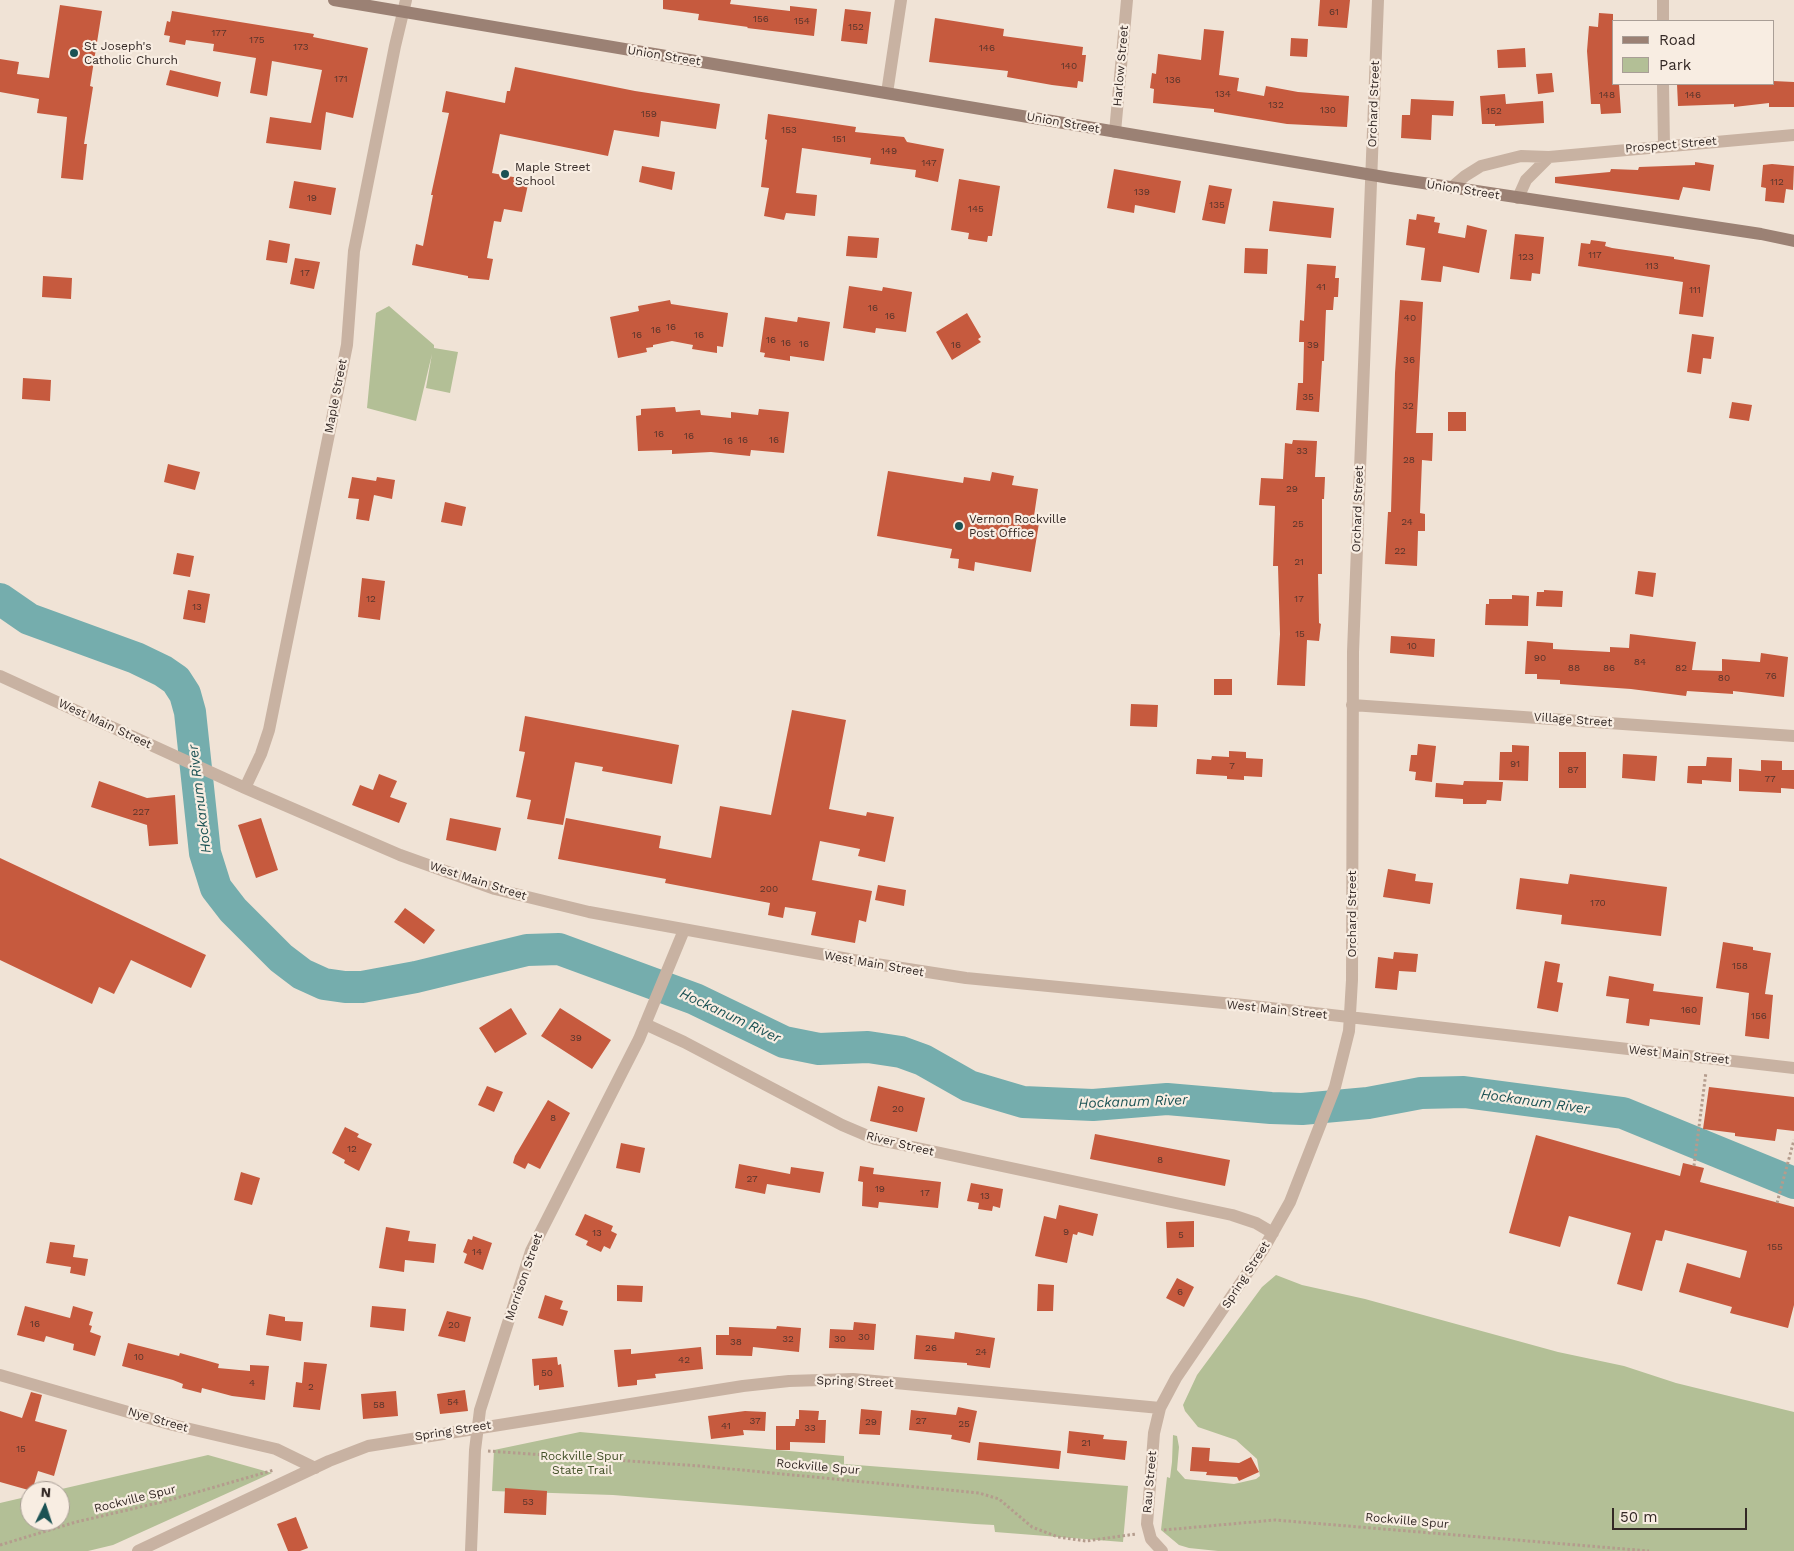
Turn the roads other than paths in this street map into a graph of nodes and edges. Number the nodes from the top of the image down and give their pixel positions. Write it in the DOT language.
graph roads {
  1 [pos="334,0"];
  2 [pos="901,0"];
  3 [pos="1127,0"];
  4 [pos="1378,0"];
  5 [pos="1663,0"];
  6 [pos="405,6"];
  7 [pos="1663,20"];
  8 [pos="1663,85"];
  9 [pos="887,93"];
  10 [pos="1115,132"];
  11 [pos="1794,135"];
  12 [pos="1664,146"];
  13 [pos="1549,157"];
  14 [pos="1372,175"];
  15 [pos="1451,188"];
  16 [pos="1518,198"];
  17 [pos="1794,241"];
  18 [pos="0,676"];
  19 [pos="1352,705"];
  20 [pos="1794,736"];
  21 [pos="245,788"];
  22 [pos="684,930"];
  23 [pos="1350,1018"];
  24 [pos="646,1024"];
  25 [pos="1794,1068"];
  26 [pos="1273,1232"];
  27 [pos="0,1375"];
  28 [pos="1160,1408"];
  29 [pos="477,1427"];
  30 [pos="315,1468"];
  31 [pos="138,1551"];
  32 [pos="471,1551"];
  33 [pos="1162,1551"];
  1 -- 6 [label="main road, Union Street"];
  2 -- 9 [label="street"];
  3 -- 10 [label="street, Harlow Street"];
  4 -- 14 [label="street, Orchard Street"];
  5 -- 7 [label="street"];
  6 -- 9 [label="main road, Union Street"];
  6 -- 21 [label="street, Maple Street"];
  8 -- 12 [label="street"];
  9 -- 10 [label="main road, Union Street"];
  10 -- 14 [label="main road, Union Street"];
  11 -- 12 [label="street, Prospect Street"];
  12 -- 13 [label="street, Prospect Street"];
  13 -- 15 [label="street, Prospect Street"];
  13 -- 16 [label="street"];
  14 -- 15 [label="main road, Union Street"];
  14 -- 19 [label="street, Orchard Street"];
  15 -- 16 [label="main road, Union Street"];
  16 -- 17 [label="main road, Union Street"];
  18 -- 21 [label="street, West Main Street"];
  19 -- 20 [label="street, Village Street"];
  19 -- 23 [label="street, Orchard Street"];
  21 -- 22 [label="street, West Main Street"];
  22 -- 23 [label="street, West Main Street"];
  22 -- 24 [label="street"];
  23 -- 25 [label="street, West Main Street"];
  23 -- 26 [label="street, Spring Street"];
  24 -- 26 [label="street, River Street"];
  24 -- 29 [label="street, Morrison Street"];
  26 -- 28 [label="street, Spring Street"];
  27 -- 30 [label="street, Nye Street"];
  28 -- 29 [label="street, Spring Street"];
  28 -- 33 [label="street, Rau Street"];
  29 -- 30 [label="street, Spring Street"];
  29 -- 32 [label="street, Morrison Street"];
  30 -- 31 [label="street, Spring Street"];
}
